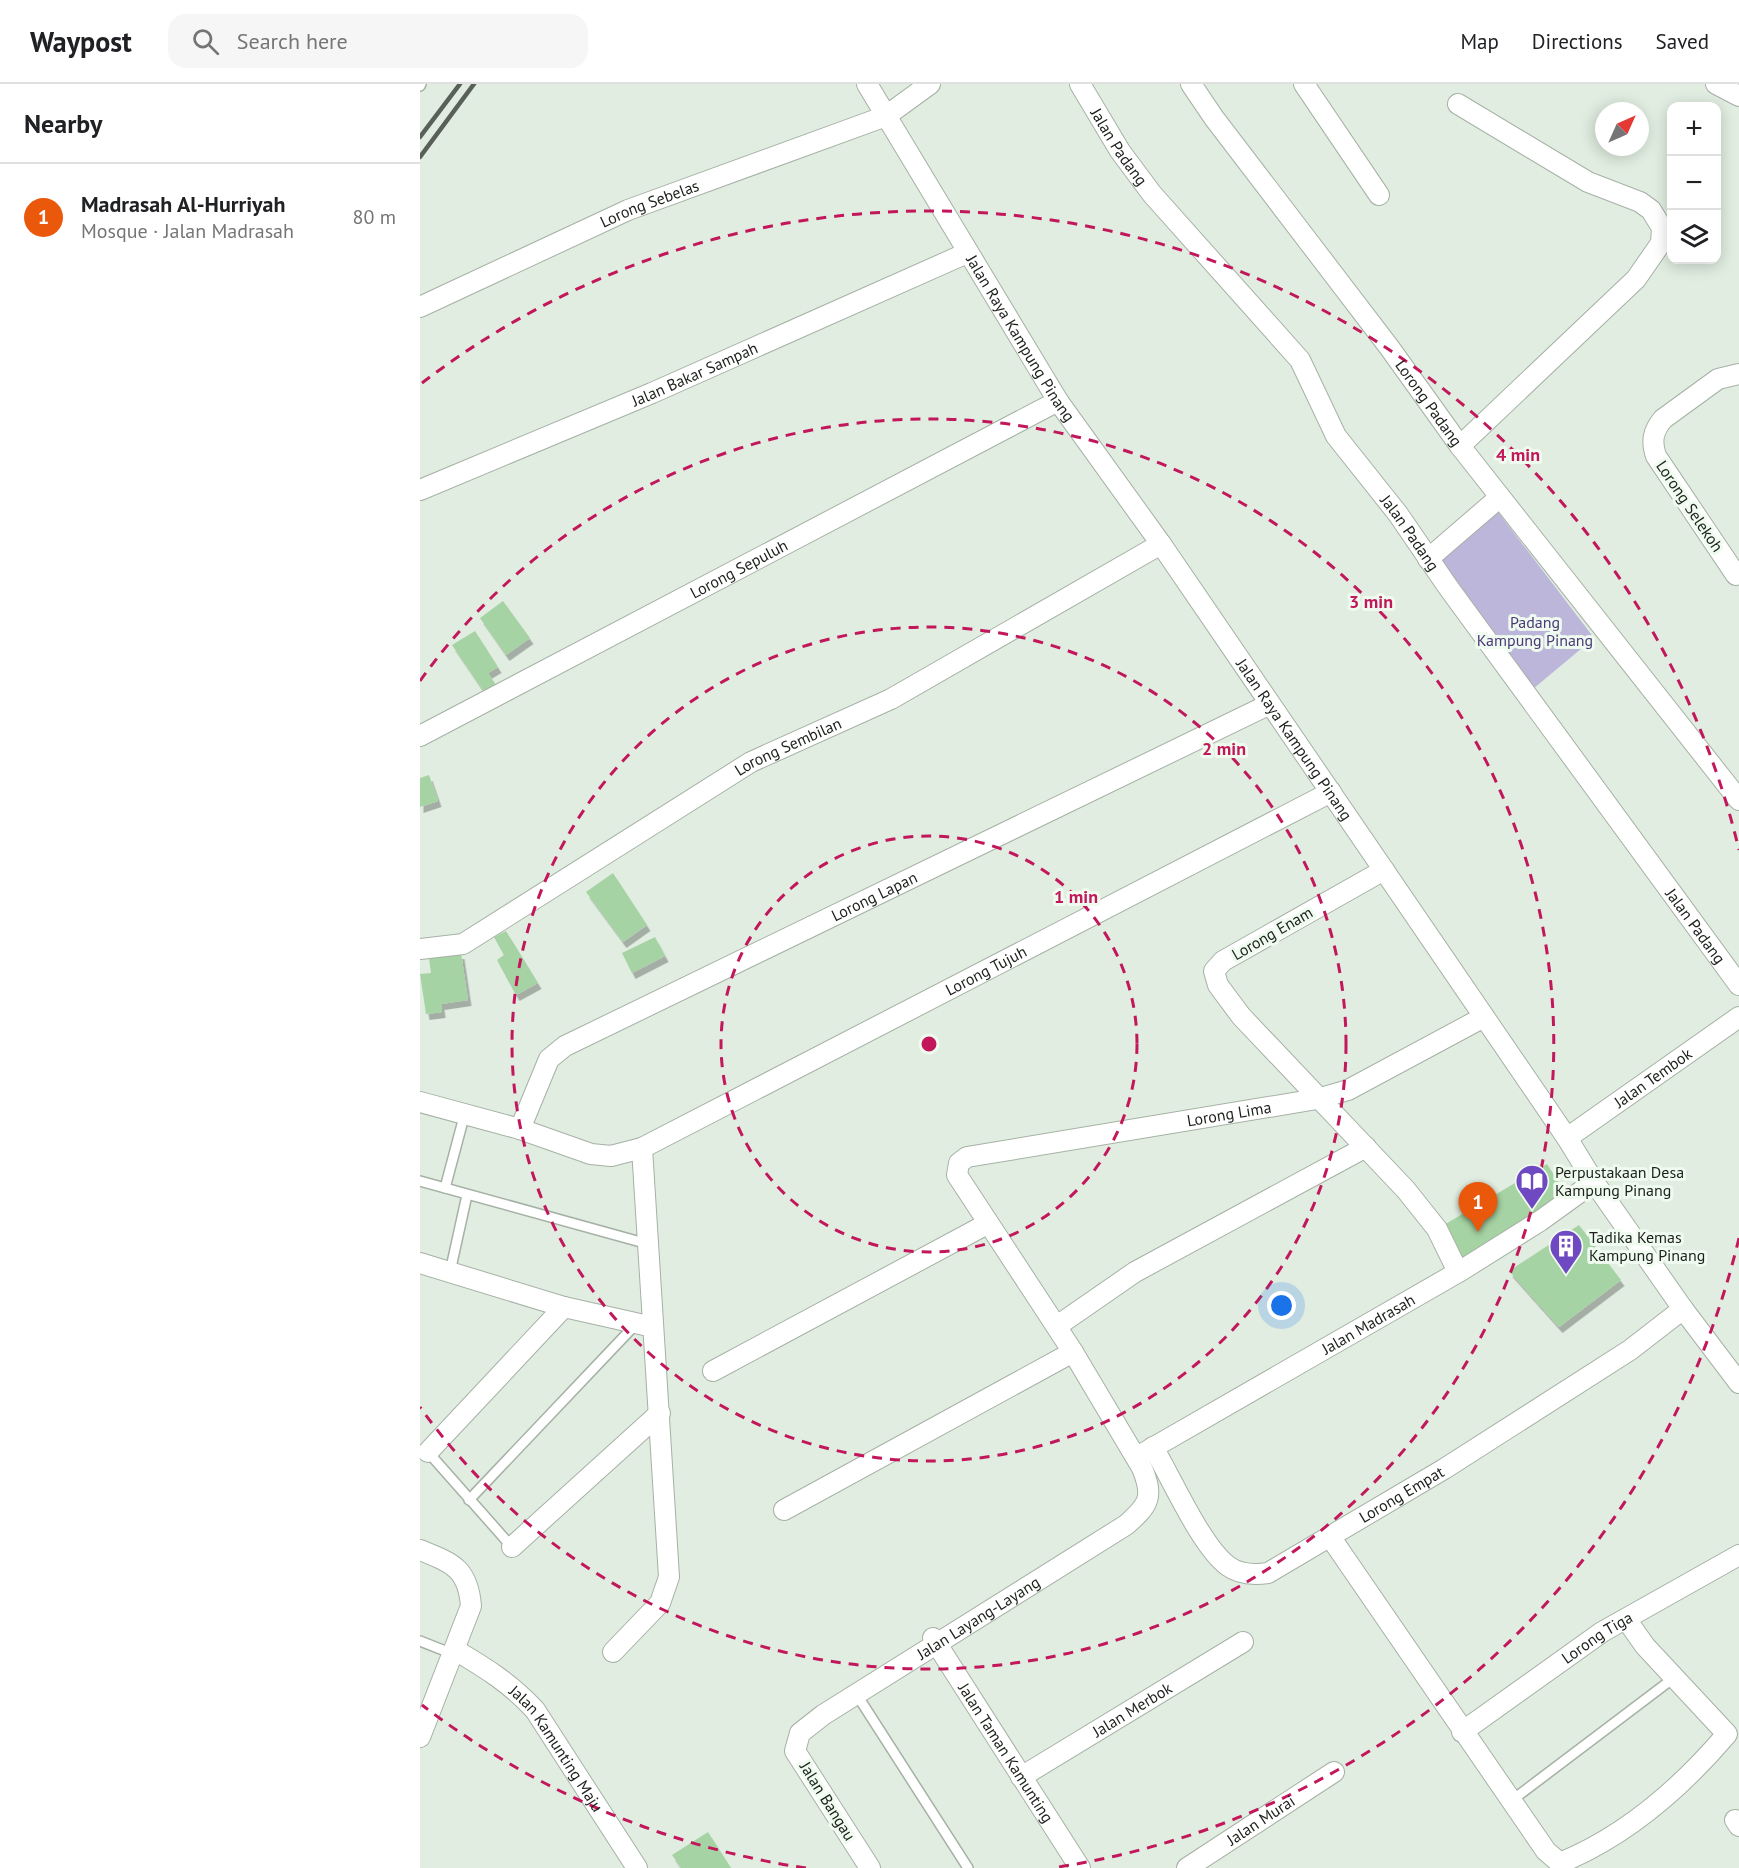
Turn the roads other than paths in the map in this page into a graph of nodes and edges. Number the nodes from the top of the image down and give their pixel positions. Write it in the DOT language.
graph roads {
  1 [pos="867,84"];
  2 [pos="930,84"];
  3 [pos="1080,84"];
  4 [pos="1191,84"];
  5 [pos="1304,84"];
  6 [pos="1716,84"];
  7 [pos="1739,96"];
  8 [pos="1458,104"];
  9 [pos="886,116"];
  10 [pos="1379,195"];
  11 [pos="967,253"];
  12 [pos="420,306"];
  13 [pos="1739,374"];
  14 [pos="1058,401"];
  15 [pos="1460,446"];
  16 [pos="420,490"];
  17 [pos="1500,497"];
  18 [pos="1161,544"];
  19 [pos="1428,559"];
  20 [pos="1736,575"];
  21 [pos="1270,704"];
  22 [pos="420,736"];
  23 [pos="1331,792"];
  24 [pos="1739,800"];
  25 [pos="1384,870"];
  26 [pos="420,949"];
  27 [pos="1739,985"];
  28 [pos="1484,1017"];
  29 [pos="1739,1017"];
  30 [pos="1317,1099"];
  31 [pos="420,1102"];
  32 [pos="465,1113"];
  33 [pos="520,1130"];
  34 [pos="1567,1138"];
  35 [pos="1366,1147"];
  36 [pos="642,1148"];
  37 [pos="420,1181"];
  38 [pos="1594,1182"];
  39 [pos="445,1188"];
  40 [pos="467,1195"];
  41 [pos="987,1224"];
  42 [pos="648,1244"];
  43 [pos="420,1263"];
  44 [pos="450,1272"];
  45 [pos="1458,1272"];
  46 [pos="564,1307"];
  47 [pos="1683,1309"];
  48 [pos="644,1325"];
  49 [pos="1057,1326"];
  50 [pos="1073,1352"];
  51 [pos="714,1371"];
  52 [pos="1739,1383"];
  53 [pos="660,1413"];
  54 [pos="1153,1447"];
  55 [pos="428,1452"];
  56 [pos="1136,1457"];
  57 [pos="469,1500"];
  58 [pos="784,1510"];
  59 [pos="1331,1538"];
  60 [pos="512,1547"];
  61 [pos="420,1550"];
  62 [pos="1739,1555"];
  63 [pos="1626,1619"];
  64 [pos="420,1641"];
  65 [pos="936,1641"];
  66 [pos="1243,1642"];
  67 [pos="454,1652"];
  68 [pos="613,1652"];
  69 [pos="1675,1677"];
  70 [pos="857,1695"];
  71 [pos="800,1732"];
  72 [pos="1462,1732"];
  73 [pos="421,1734"];
  74 [pos="1334,1772"];
  75 [pos="1021,1777"];
  76 [pos="1511,1801"];
  77 [pos="637,1868"];
  78 [pos="870,1868"];
  79 [pos="968,1868"];
  80 [pos="1080,1868"];
  81 [pos="1187,1868"];
  1 -- 9 [label="street, Jalan Raya Kampung Pinang"];
  2 -- 9 [label="street, Lorong Sebelas"];
  3 -- 19 [label="street, Jalan Padang"];
  4 -- 15 [label="street, Lorong Padang"];
  5 -- 10 [label="street"];
  6 -- 7 [label="street"];
  8 -- 15 [label="street"];
  9 -- 11 [label="street, Jalan Raya Kampung Pinang"];
  9 -- 12 [label="street, Lorong Sebelas"];
  11 -- 14 [label="street, Jalan Raya Kampung Pinang"];
  11 -- 16 [label="street, Jalan Bakar Sampah"];
  13 -- 20 [label="street, Lorong Selekoh"];
  14 -- 18 [label="street, Jalan Raya Kampung Pinang"];
  14 -- 22 [label="street, Lorong Sepuluh"];
  15 -- 17 [label="street, Lorong Padang"];
  17 -- 19 [label="street"];
  17 -- 24 [label="street, Lorong Padang"];
  18 -- 21 [label="street, Jalan Raya Kampung Pinang"];
  18 -- 26 [label="street, Lorong Sembilan"];
  19 -- 27 [label="street, Jalan Padang"];
  21 -- 23 [label="street, Jalan Raya Kampung Pinang"];
  21 -- 33 [label="street, Lorong Lapan"];
  23 -- 25 [label="street, Jalan Raya Kampung Pinang"];
  23 -- 36 [label="street, Lorong Tujuh"];
  25 -- 28 [label="street, Jalan Raya Kampung Pinang"];
  25 -- 30 [label="street, Lorong Enam"];
  28 -- 30 [label="street, Lorong Lima"];
  28 -- 34 [label="street, Jalan Raya Kampung Pinang"];
  29 -- 34 [label="street, Jalan Tembok"];
  30 -- 35 [label="street"];
  30 -- 41 [label="street, Lorong Lima"];
  31 -- 32 [label="street, Lorong Tujuh"];
  32 -- 33 [label="street, Lorong Tujuh"];
  32 -- 39 [label="lane"];
  33 -- 36 [label="street, Lorong Tujuh"];
  34 -- 38 [label="street, Jalan Raya Kampung Pinang"];
  35 -- 45 [label="street"];
  35 -- 49 [label="street"];
  36 -- 42 [label="street"];
  37 -- 39 [label="lane"];
  38 -- 45 [label="street, Jalan Madrasah"];
  38 -- 47 [label="street, Jalan Raya Kampung Pinang"];
  39 -- 40 [label="lane"];
  40 -- 42 [label="lane"];
  40 -- 44 [label="lane"];
  41 -- 49 [label="street"];
  41 -- 51 [label="street"];
  42 -- 48 [label="street"];
  43 -- 44 [label="street"];
  44 -- 46 [label="street"];
  45 -- 54 [label="street, Jalan Madrasah"];
  46 -- 48 [label="street"];
  46 -- 55 [label="street"];
  47 -- 52 [label="street, Jalan Raya Kampung Pinang"];
  47 -- 59 [label="street, Lorong Empat"];
  48 -- 53 [label="street"];
  48 -- 57 [label="lane"];
  49 -- 50 [label="street"];
  50 -- 56 [label="street"];
  50 -- 58 [label="street"];
  53 -- 60 [label="street"];
  53 -- 68 [label="street"];
  54 -- 56 [label="street, Jalan Madrasah"];
  54 -- 59 [label="street, Lorong Empat"];
  55 -- 57 [label="lane"];
  56 -- 65 [label="street, Jalan Layang-Layang"];
  57 -- 60 [label="lane"];
  59 -- 72 [label="street"];
  61 -- 67 [label="street"];
  62 -- 63 [label="street, Lorong Tiga"];
  63 -- 69 [label="street"];
  63 -- 72 [label="street, Lorong Tiga"];
  64 -- 67 [label="lane"];
  65 -- 70 [label="street, Jalan Layang-Layang"];
  65 -- 75 [label="street, Jalan Taman Kamunting"];
  66 -- 75 [label="street, Jalan Merbok"];
  67 -- 73 [label="street"];
  67 -- 77 [label="street, Jalan Kamunting Maju"];
  69 -- 76 [label="lane"];
  69 -- 76 [label="street"];
  70 -- 71 [label="street, Jalan Layang-Layang"];
  70 -- 79 [label="lane"];
  71 -- 78 [label="street, Jalan Bangau"];
  72 -- 76 [label="street"];
  74 -- 81 [label="street, Jalan Murai"];
  75 -- 80 [label="street, Jalan Taman Kamunting"];
}
